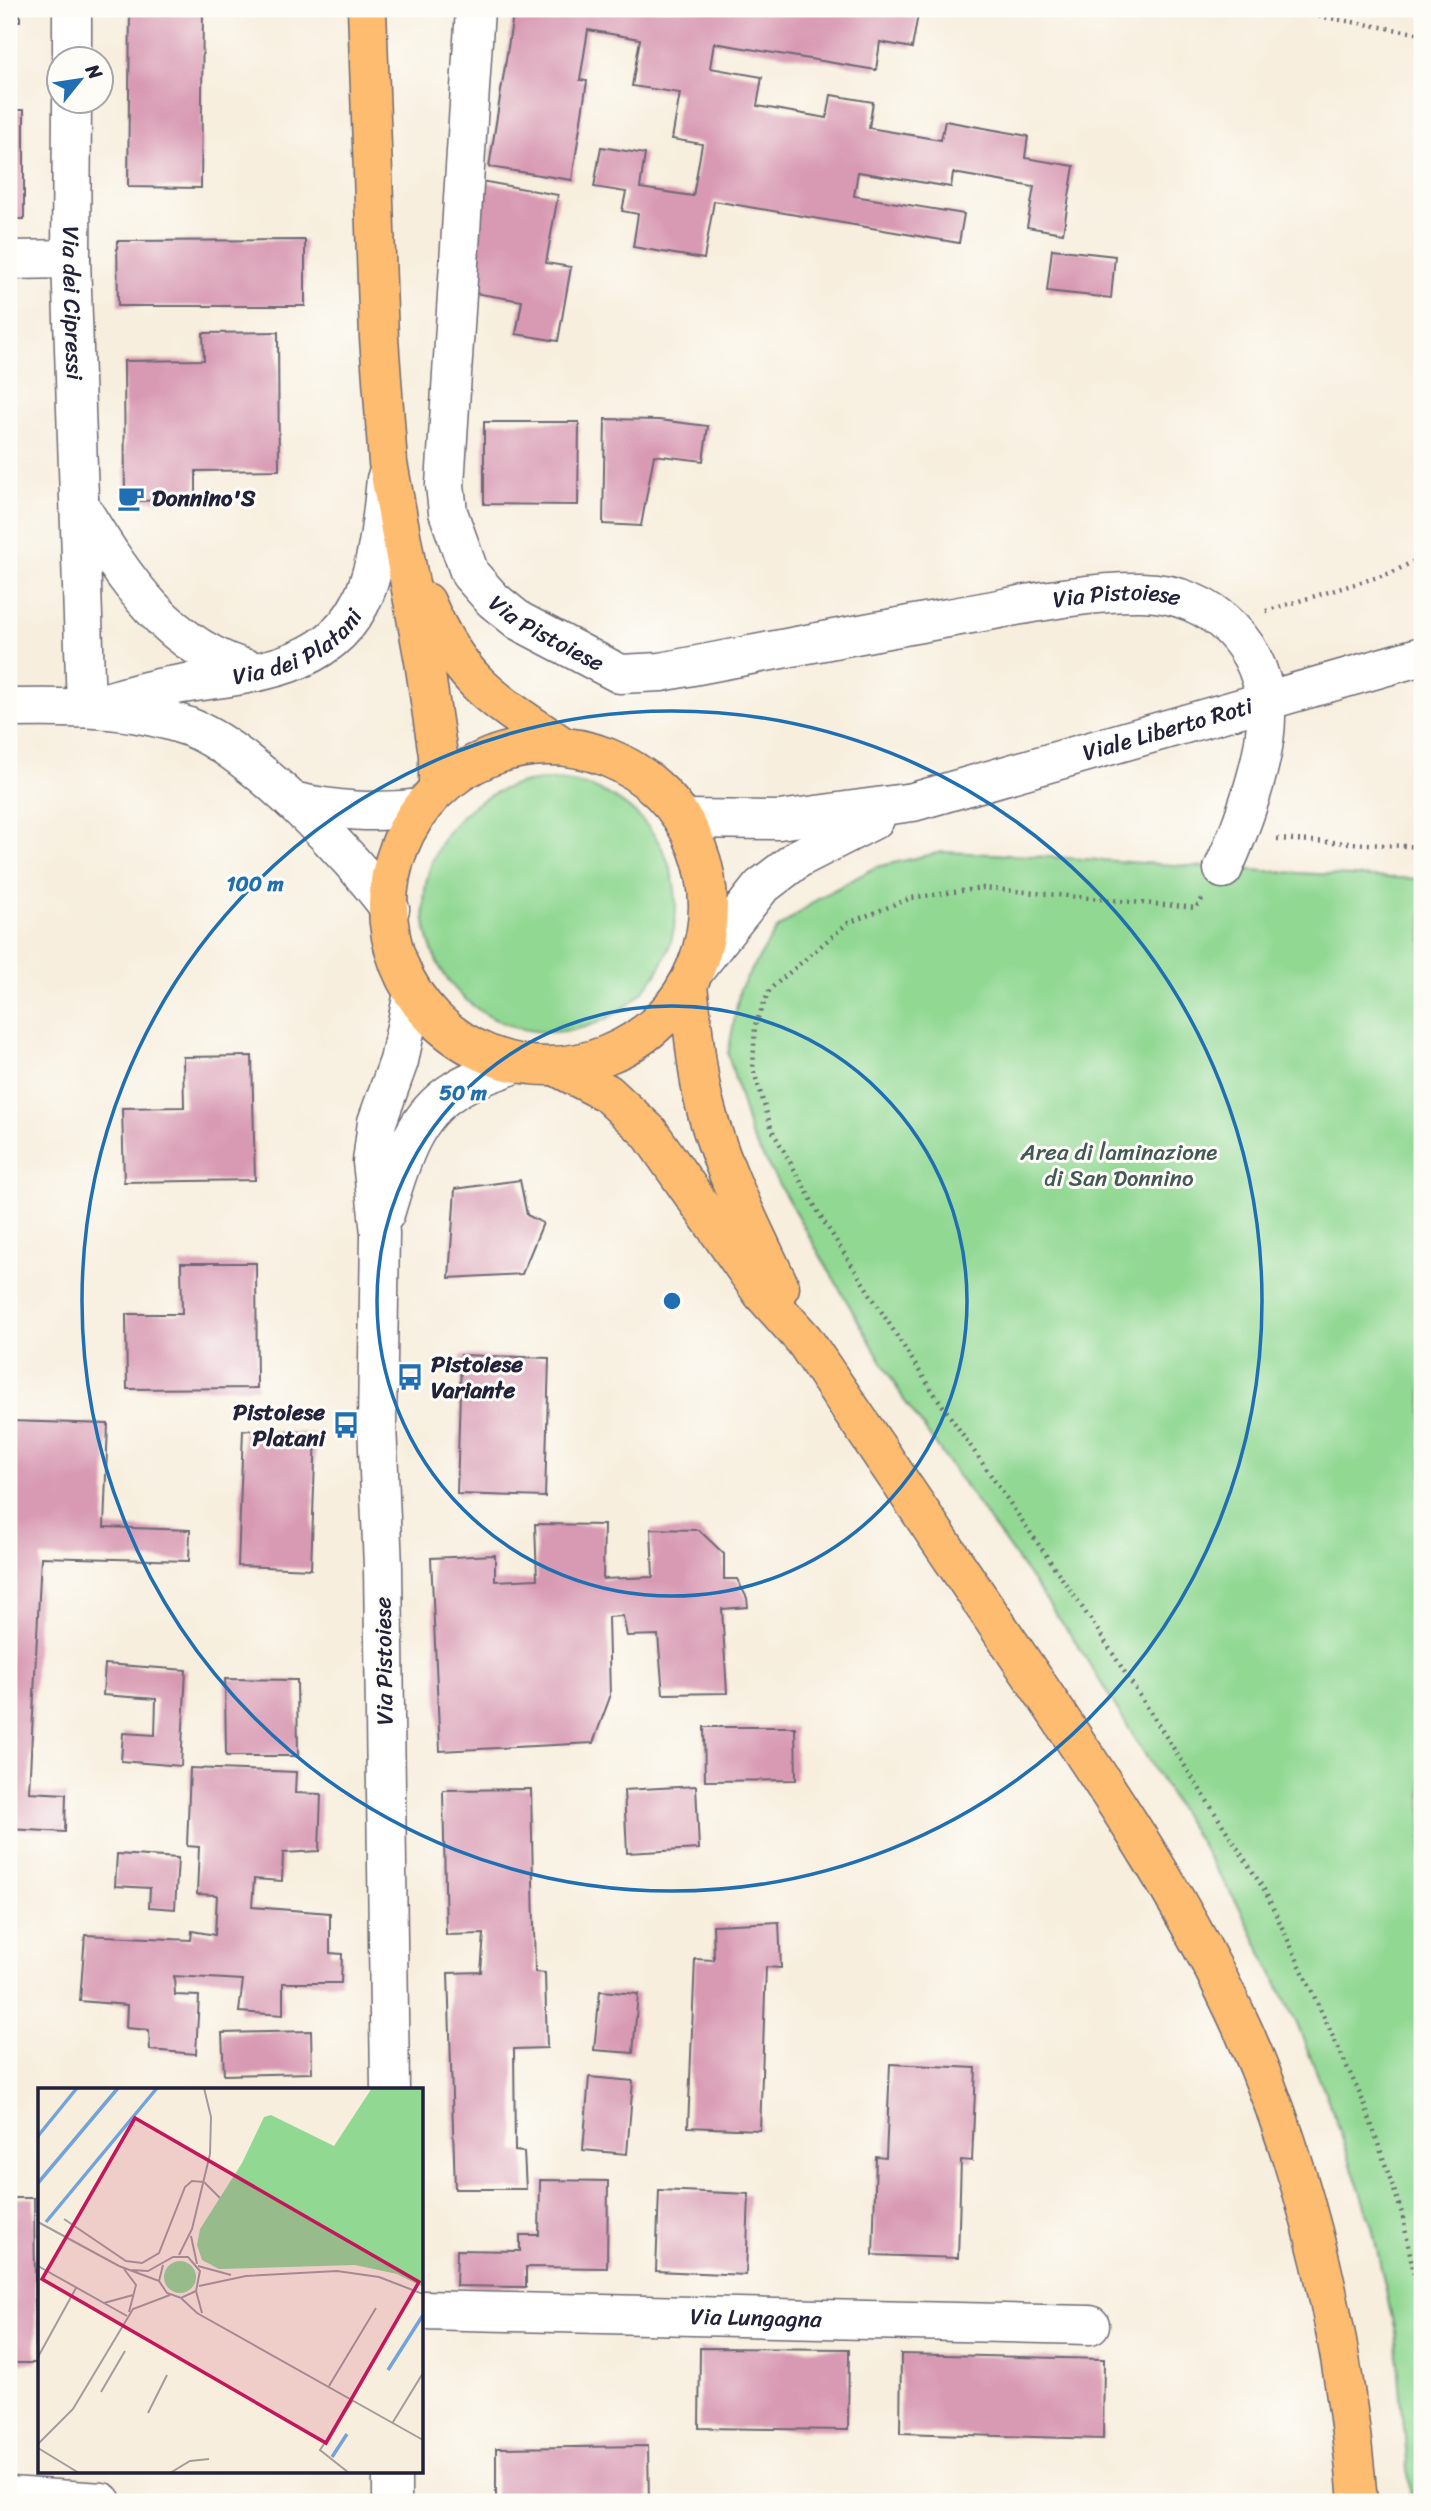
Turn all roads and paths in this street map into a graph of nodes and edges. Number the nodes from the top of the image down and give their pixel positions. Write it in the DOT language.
graph roads {
  1 [pos="72,9"];
  2 [pos="367,9"];
  3 [pos="475,9"];
  4 [pos="1277,9"];
  5 [pos="1422,34"];
  6 [pos="72,46"];
  7 [pos="72,116"];
  8 [pos="71,259"];
  9 [pos="9,260"];
  10 [pos="388,463"];
  11 [pos="79,505"];
  12 [pos="1422,557"];
  13 [pos="408,564"];
  14 [pos="1229,623"];
  15 [pos="1422,656"];
  16 [pos="260,672"];
  17 [pos="1266,702"];
  18 [pos="86,707"];
  19 [pos="9,708"];
  20 [pos="561,745"];
  21 [pos="429,797"];
  22 [pos="292,801"];
  23 [pos="913,802"];
  24 [pos="685,819"];
  25 [pos="1240,832"];
  26 [pos="1422,847"];
  27 [pos="1223,869"];
  28 [pos="390,909"];
  29 [pos="692,978"];
  30 [pos="412,993"];
  31 [pos="510,1066"];
  32 [pos="559,1068"];
  33 [pos="380,1233"];
  34 [pos="804,1340"];
  35 [pos="390,2088"];
  36 [pos="424,2310"];
  37 [pos="1422,2315"];
  38 [pos="1090,2325"];
  39 [pos="393,2472"];
  40 [pos="9,2497"];
  41 [pos="102,2502"];
  42 [pos="392,2502"];
  43 [pos="1358,2502"];
  1 -- 6 [label="street"];
  2 -- 10 [label="main road, Via Pistoiese"];
  3 -- 14 [label="street, Via Pistoiese"];
  4 -- 5 [label="path"];
  7 -- 8 [label="street, Via dei Cipressi"];
  8 -- 9 [label="street"];
  8 -- 11 [label="street, Via dei Cipressi"];
  10 -- 13 [label="main road, Via Pistoiese"];
  10 -- 16 [label="street, Via dei Platani"];
  11 -- 16 [label="street"];
  11 -- 18 [label="street, Via dei Cipressi"];
  12 -- 14 [label="path"];
  13 -- 20 [label="main road, Via Pistoiese"];
  13 -- 21 [label="main road, Via Pistoiese"];
  14 -- 17 [label="street, Via Pistoiese"];
  15 -- 17 [label="street, Viale Liberto Roti"];
  16 -- 18 [label="street, Via dei Platani"];
  17 -- 23 [label="street, Viale Liberto Roti"];
  17 -- 25 [label="street"];
  18 -- 19 [label="street, Via dei Platani"];
  18 -- 22 [label="street, Via dei Platani"];
  20 -- 21 [label="main road, Via Pistoiese"];
  20 -- 24 [label="main road, Via Pistoiese"];
  21 -- 22 [label="street, Via dei Platani"];
  21 -- 28 [label="main road, Via Pistoiese"];
  22 -- 28 [label="street, Via dei Platani"];
  23 -- 24 [label="street, Viale Liberto Roti"];
  23 -- 29 [label="street, Viale Liberto Roti"];
  24 -- 29 [label="main road, Via Pistoiese"];
  25 -- 26 [label="path"];
  25 -- 27 [label="street"];
  27 -- 37 [label="path"];
  28 -- 30 [label="main road, Via Pistoiese"];
  29 -- 32 [label="main road, Via Pistoiese"];
  29 -- 34 [label="main road"];
  30 -- 31 [label="main road, Via Pistoiese"];
  30 -- 33 [label="street, Via Pistoiese"];
  31 -- 32 [label="main road, Via Pistoiese"];
  31 -- 33 [label="street, Via Pistoiese"];
  32 -- 34 [label="main road"];
  33 -- 35 [label="street, Via Pistoiese"];
  34 -- 43 [label="main road"];
  36 -- 38 [label="street, Via Lungagna"];
  39 -- 42 [label="street"];
  40 -- 41 [label="street"];
}
